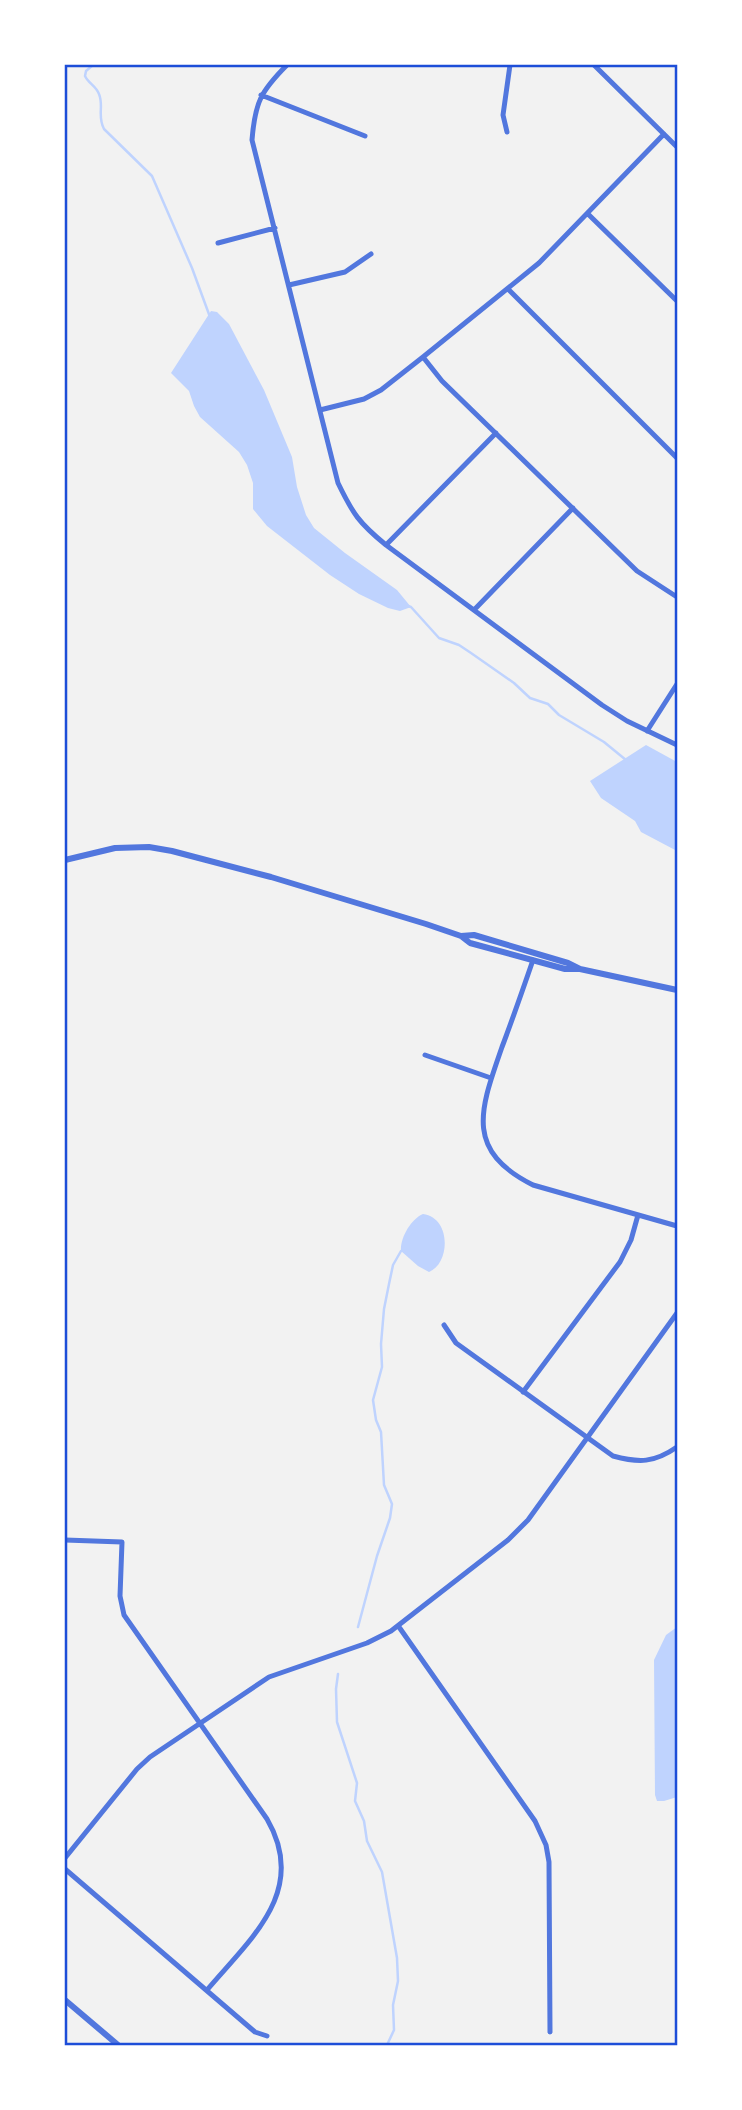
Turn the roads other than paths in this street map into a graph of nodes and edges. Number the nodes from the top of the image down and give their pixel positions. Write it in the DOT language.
graph roads {
  1 [pos="287,65"];
  2 [pos="510,65"];
  3 [pos="594,65"];
  4 [pos="261,95"];
  5 [pos="508,132"];
  6 [pos="664,134"];
  7 [pos="365,136"];
  8 [pos="677,147"];
  9 [pos="588,214"];
  10 [pos="275,228"];
  11 [pos="218,243"];
  12 [pos="372,254"];
  13 [pos="289,285"];
  14 [pos="508,289"];
  15 [pos="677,301"];
  16 [pos="423,357"];
  17 [pos="320,411"];
  18 [pos="496,433"];
  19 [pos="677,458"];
  20 [pos="573,509"];
  21 [pos="386,545"];
  22 [pos="677,597"];
  23 [pos="474,610"];
  24 [pos="677,684"];
  25 [pos="647,731"];
  26 [pos="677,745"];
  27 [pos="65,860"];
  28 [pos="461,936"];
  29 [pos="533,960"];
  30 [pos="580,969"];
  31 [pos="677,990"];
  32 [pos="425,1055"];
  33 [pos="491,1078"];
  34 [pos="638,1214"];
  35 [pos="677,1226"];
  36 [pos="677,1312"];
  37 [pos="444,1325"];
  38 [pos="523,1392"];
  39 [pos="587,1438"];
  40 [pos="677,1447"];
  41 [pos="65,1540"];
  42 [pos="399,1626"];
  43 [pos="200,1723"];
  44 [pos="65,1858"];
  45 [pos="65,1869"];
  46 [pos="207,1990"];
  47 [pos="65,2000"];
  48 [pos="550,2032"];
  49 [pos="267,2036"];
  50 [pos="118,2045"];
  1 -- 4 [label="street"];
  2 -- 5 [label="street"];
  3 -- 6 [label="street"];
  4 -- 7 [label="street"];
  4 -- 10 [label="street"];
  6 -- 8 [label="street"];
  6 -- 9 [label="street"];
  9 -- 14 [label="street"];
  9 -- 15 [label="street"];
  10 -- 11 [label="street"];
  10 -- 13 [label="street"];
  12 -- 13 [label="street"];
  13 -- 17 [label="street"];
  14 -- 16 [label="street"];
  14 -- 19 [label="street"];
  16 -- 17 [label="street"];
  16 -- 18 [label="street"];
  17 -- 21 [label="street"];
  18 -- 20 [label="street"];
  18 -- 21 [label="street"];
  20 -- 22 [label="street"];
  20 -- 23 [label="street"];
  21 -- 23 [label="street"];
  23 -- 25 [label="street"];
  24 -- 25 [label="street"];
  25 -- 26 [label="street"];
  27 -- 28 [label="street"];
  28 -- 29 [label="street"];
  28 -- 30 [label="street"];
  29 -- 30 [label="street"];
  29 -- 33 [label="street"];
  30 -- 31 [label="street"];
  32 -- 33 [label="street"];
  33 -- 34 [label="street"];
  34 -- 35 [label="street"];
  34 -- 38 [label="street"];
  36 -- 39 [label="street"];
  37 -- 38 [label="street"];
  38 -- 39 [label="street"];
  39 -- 40 [label="street"];
  39 -- 42 [label="street"];
  41 -- 43 [label="street"];
  42 -- 43 [label="street"];
  42 -- 48 [label="street"];
  43 -- 44 [label="street"];
  43 -- 46 [label="street"];
  45 -- 46 [label="street"];
  46 -- 49 [label="street"];
  47 -- 50 [label="street"];
}
